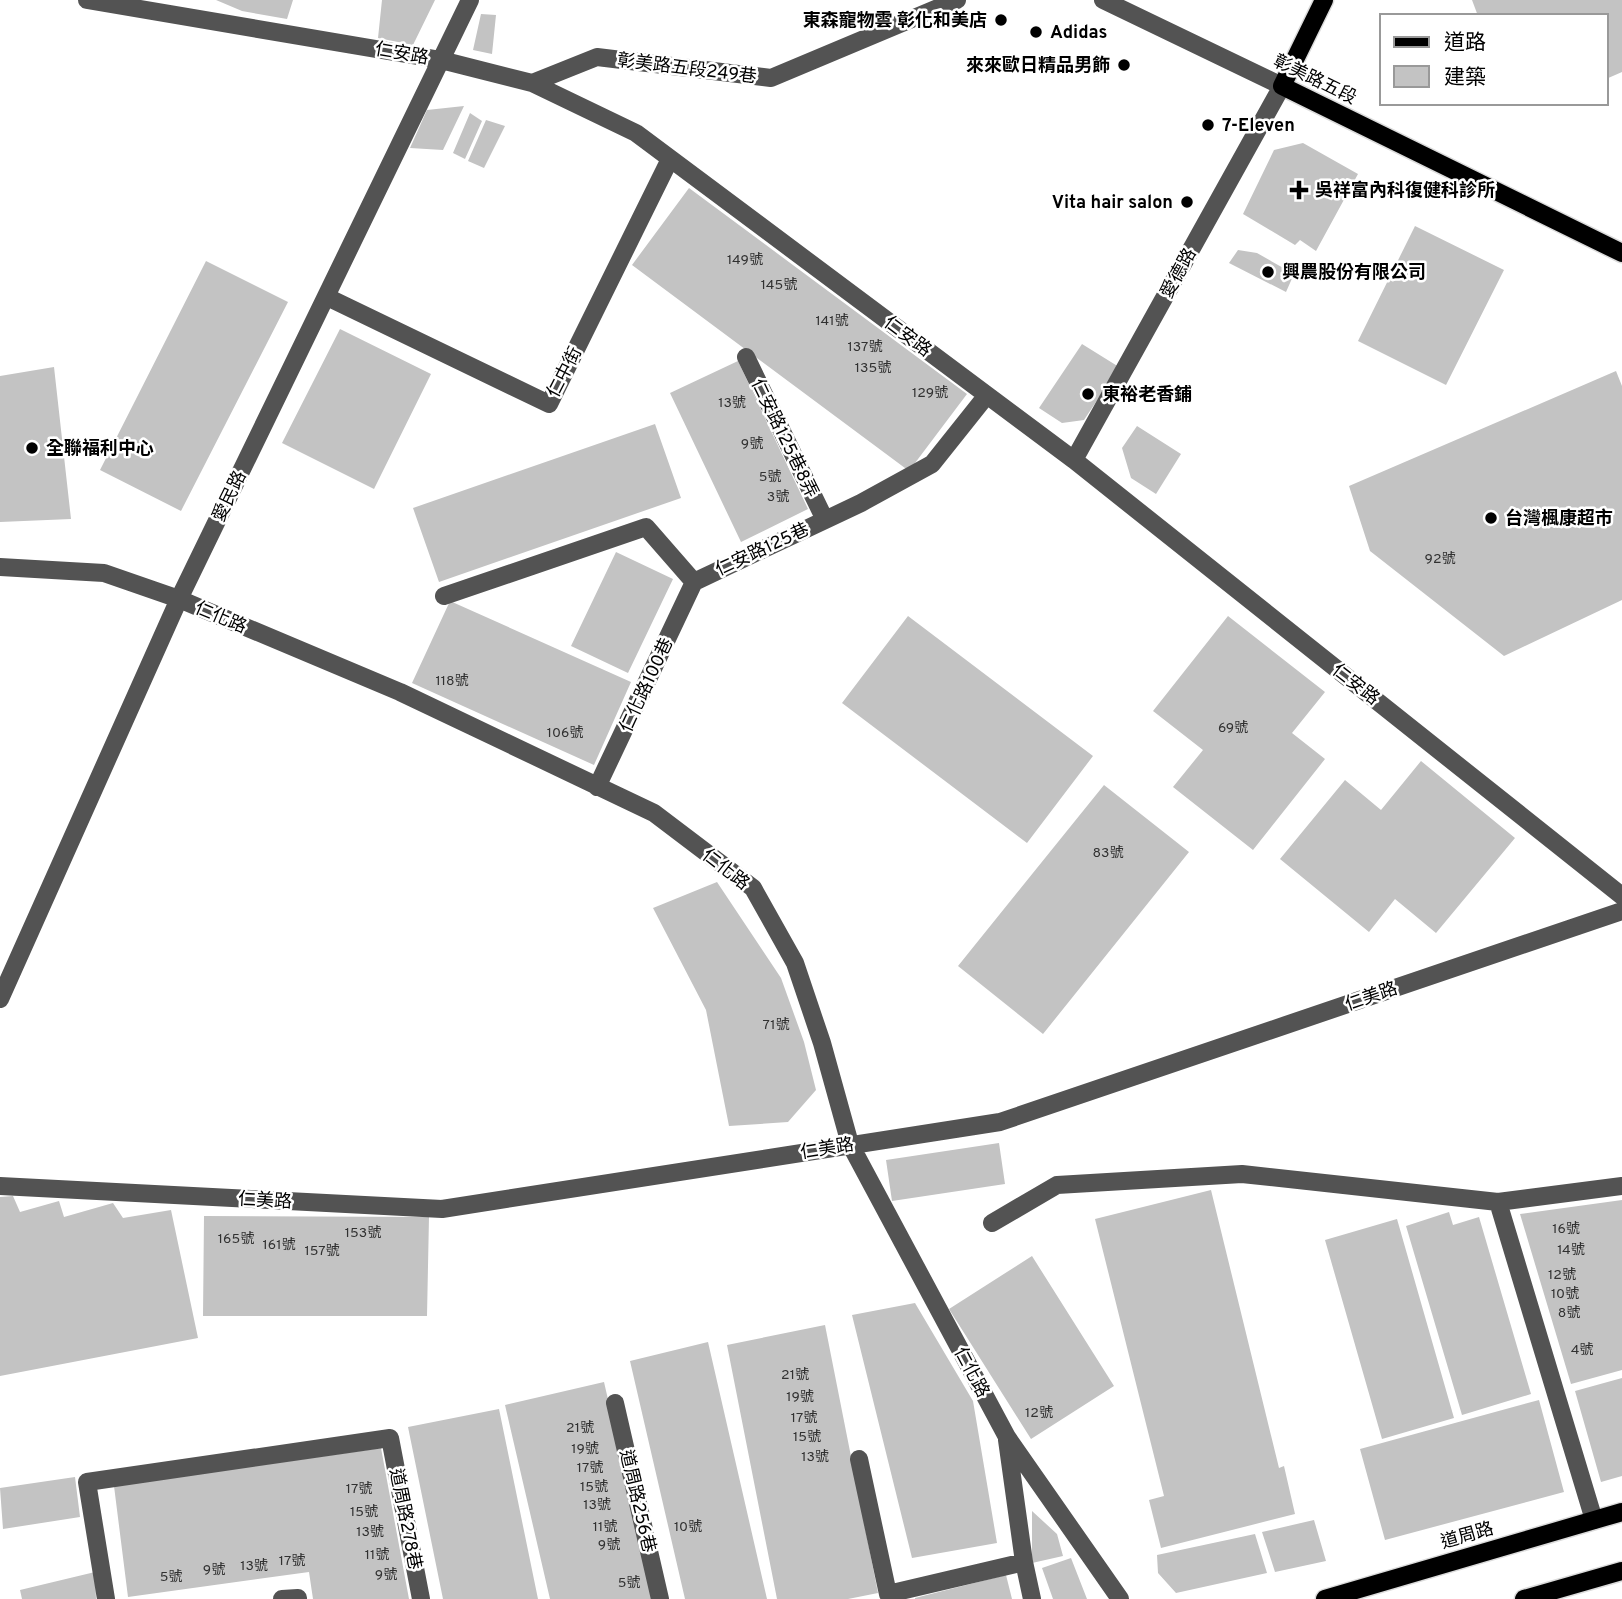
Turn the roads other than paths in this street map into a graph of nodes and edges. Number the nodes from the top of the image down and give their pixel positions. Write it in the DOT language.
graph roads {
  1 [pos="87,0"];
  2 [pos="470,0"];
  3 [pos="957,0"];
  4 [pos="1103,0"];
  5 [pos="1325,0"];
  6 [pos="441,60"];
  7 [pos="532,83"];
  8 [pos="1282,86"];
  9 [pos="670,159"];
  10 [pos="1622,253"];
  11 [pos="327,297"];
  12 [pos="746,357"];
  13 [pos="987,395"];
  14 [pos="1074,460"];
  15 [pos="825,520"];
  16 [pos="0,567"];
  17 [pos="694,582"];
  18 [pos="444,596"];
  19 [pos="179,599"];
  20 [pos="597,787"];
  21 [pos="1622,896"];
  22 [pos="1622,911"];
  23 [pos="0,999"];
  24 [pos="850,1144"];
  25 [pos="0,1186"];
  26 [pos="1622,1186"];
  27 [pos="1498,1202"];
  28 [pos="992,1223"];
  29 [pos="615,1403"];
  30 [pos="1007,1437"];
  31 [pos="859,1460"];
  32 [pos="1622,1512"];
  33 [pos="1594,1520"];
  34 [pos="1024,1562"];
  35 [pos="1622,1571"];
  36 [pos="106,1599"];
  37 [pos="421,1599"];
  38 [pos="660,1599"];
  39 [pos="1032,1599"];
  40 [pos="1120,1599"];
  41 [pos="1325,1599"];
  42 [pos="1524,1599"];
  1 -- 6 [label="street, 仁安路"];
  2 -- 6 [label="street, 愛民路"];
  3 -- 7 [label="street, 彰美路五段249巷"];
  4 -- 8 [label="street, 彰美路五段"];
  5 -- 8 [label="main road"];
  6 -- 7 [label="street, 仁安路"];
  6 -- 11 [label="street, 愛民路"];
  7 -- 9 [label="street, 仁安路"];
  8 -- 10 [label="main road, 彰美路五段"];
  8 -- 14 [label="street, 愛德路"];
  9 -- 11 [label="street, 仁中街"];
  9 -- 13 [label="street, 仁安路"];
  11 -- 19 [label="street, 愛民路"];
  12 -- 15 [label="street, 仁安路125巷8弄"];
  13 -- 14 [label="street, 仁安路"];
  13 -- 15 [label="street, 仁安路125巷"];
  14 -- 21 [label="street, 仁安路"];
  15 -- 17 [label="street, 仁安路125巷"];
  16 -- 19 [label="street, 仁化路"];
  17 -- 18 [label="street, 仁安路125巷"];
  17 -- 20 [label="street, 仁化路100巷"];
  19 -- 20 [label="street, 仁化路"];
  19 -- 23 [label="street, 愛民路"];
  20 -- 24 [label="street, 仁化路"];
  22 -- 24 [label="street, 仁美路"];
  24 -- 25 [label="street, 仁美路"];
  24 -- 30 [label="street, 仁化路"];
  26 -- 27 [label="street"];
  27 -- 28 [label="street"];
  27 -- 33 [label="street"];
  29 -- 38 [label="street, 道周路256巷"];
  30 -- 34 [label="street"];
  30 -- 40 [label="street, 仁化路"];
  31 -- 34 [label="street"];
  32 -- 33 [label="main road, 道周路"];
  33 -- 41 [label="main road, 道周路"];
  34 -- 39 [label="street"];
  35 -- 42 [label="main road"];
  36 -- 37 [label="street, 道周路278巷"];
}
